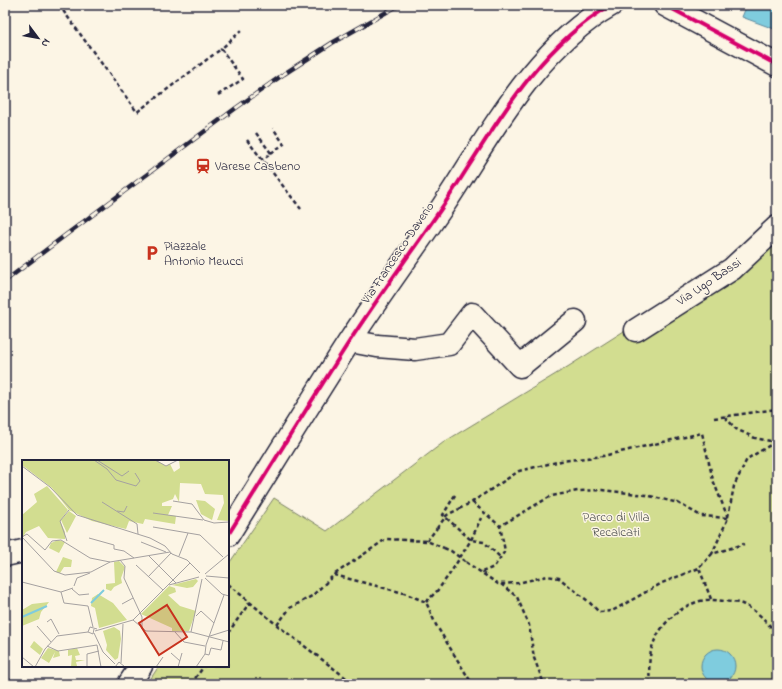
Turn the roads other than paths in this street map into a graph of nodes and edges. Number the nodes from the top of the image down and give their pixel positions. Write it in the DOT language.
graph roads {
  1 [pos="611,5"];
  2 [pos="665,5"];
  3 [pos="777,65"];
  4 [pos="777,227"];
  5 [pos="575,321"];
  6 [pos="636,330"];
  7 [pos="350,340"];
  8 [pos="229,532"];
  9 [pos="22,551"];
  10 [pos="5,556"];
  11 [pos="140,667"];
  12 [pos="128,684"];
  1 -- 7 [label="street, Via Francesco Daverio"];
  2 -- 3 [label="street"];
  4 -- 6 [label="street, Via Ugo Bassi"];
  5 -- 7 [label="street"];
  7 -- 8 [label="street, Via Francesco Daverio"];
  9 -- 10 [label="street"];
  11 -- 12 [label="street"];
}
